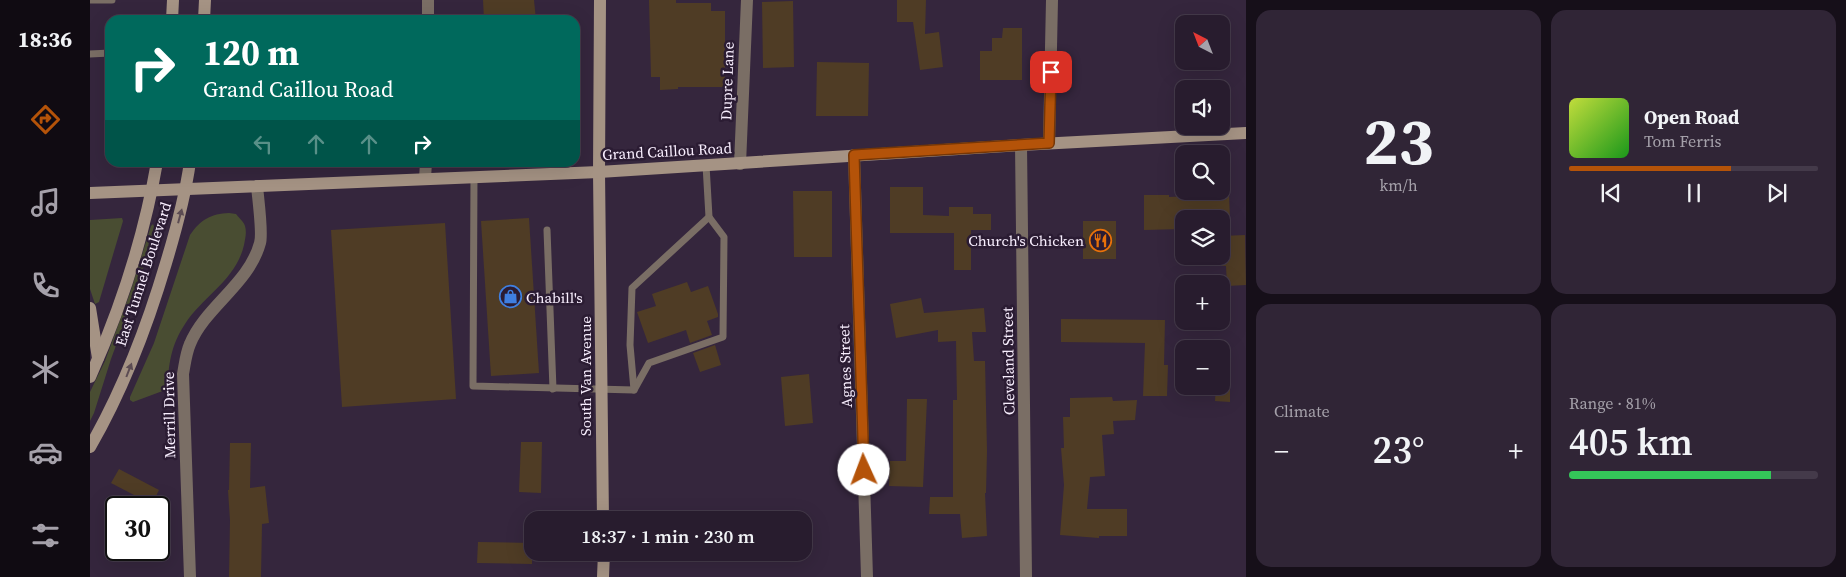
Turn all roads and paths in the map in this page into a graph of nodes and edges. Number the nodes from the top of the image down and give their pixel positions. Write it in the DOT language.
graph roads {
  1 [pos="90,0"];
  2 [pos="112,0"];
  3 [pos="174,0"];
  4 [pos="205,0"];
  5 [pos="428,0"];
  6 [pos="600,0"];
  7 [pos="746,0"];
  8 [pos="1052,0"];
  9 [pos="172,15"];
  10 [pos="204,15"];
  11 [pos="428,15"];
  12 [pos="105,53"];
  13 [pos="90,54"];
  14 [pos="1246,133"];
  15 [pos="1049,143"];
  16 [pos="1021,144"];
  17 [pos="854,155"];
  18 [pos="740,164"];
  19 [pos="706,166"];
  20 [pos="155,167"];
  21 [pos="189,167"];
  22 [pos="426,167"];
  23 [pos="599,172"];
  24 [pos="474,177"];
  25 [pos="425,179"];
  26 [pos="257,186"];
  27 [pos="187,189"];
  28 [pos="152,191"];
  29 [pos="90,193"];
  30 [pos="709,217"];
  31 [pos="547,230"];
  32 [pos="90,308"];
  33 [pos="98,359"];
  34 [pos="90,377"];
  35 [pos="553,389"];
  36 [pos="601,390"];
  37 [pos="634,390"];
  38 [pos="90,446"];
  39 [pos="603,511"];
  40 [pos="604,561"];
  41 [pos="190,577"];
  42 [pos="603,577"];
  43 [pos="867,577"];
  44 [pos="1026,577"];
  1 -- 2 [label="lane"];
  3 -- 9 [label="main road"];
  4 -- 10 [label="main road"];
  5 -- 11 [label="street"];
  6 -- 23 [label="main road, South Van Avenue"];
  7 -- 18 [label="street, Dupre Lane"];
  8 -- 15 [label="street"];
  12 -- 13 [label="lane"];
  14 -- 15 [label="main road, Grand Caillou Road"];
  15 -- 16 [label="main road, Grand Caillou Road"];
  16 -- 17 [label="main road, Grand Caillou Road"];
  16 -- 44 [label="street, Cleveland Street"];
  17 -- 18 [label="main road, Grand Caillou Road"];
  17 -- 43 [label="street, Agnes Street"];
  18 -- 19 [label="main road, Grand Caillou Road"];
  19 -- 23 [label="main road, Grand Caillou Road"];
  19 -- 30 [label="lane"];
  20 -- 28 [label="main road, East Tunnel Boulevard"];
  21 -- 27 [label="main road, East Tunnel Boulevard"];
  22 -- 25 [label="street"];
  23 -- 24 [label="main road, Grand Caillou Road"];
  23 -- 36 [label="main road, South Van Avenue"];
  24 -- 25 [label="main road, Grand Caillou Road"];
  24 -- 35 [label="lane"];
  25 -- 26 [label="main road, Grand Caillou Road"];
  26 -- 27 [label="main road, Grand Caillou Road"];
  26 -- 41 [label="street, Merrill Drive"];
  27 -- 28 [label="main road, Grand Caillou Road"];
  38 -- 27 [label="main road, East Tunnel Boulevard, one-way"];
  28 -- 29 [label="main road, Grand Caillou Road"];
  28 -- 33 [label="main road, East Tunnel Boulevard"];
  30 -- 37 [label="lane"];
  30 -- 37 [label="lane"];
  31 -- 35 [label="lane"];
  32 -- 33 [label="main road"];
  33 -- 34 [label="main road, East Tunnel Boulevard"];
  35 -- 36 [label="lane"];
  36 -- 37 [label="lane"];
  36 -- 39 [label="main road, South Van Avenue"];
  40 -- 42 [label="main road"];
}
